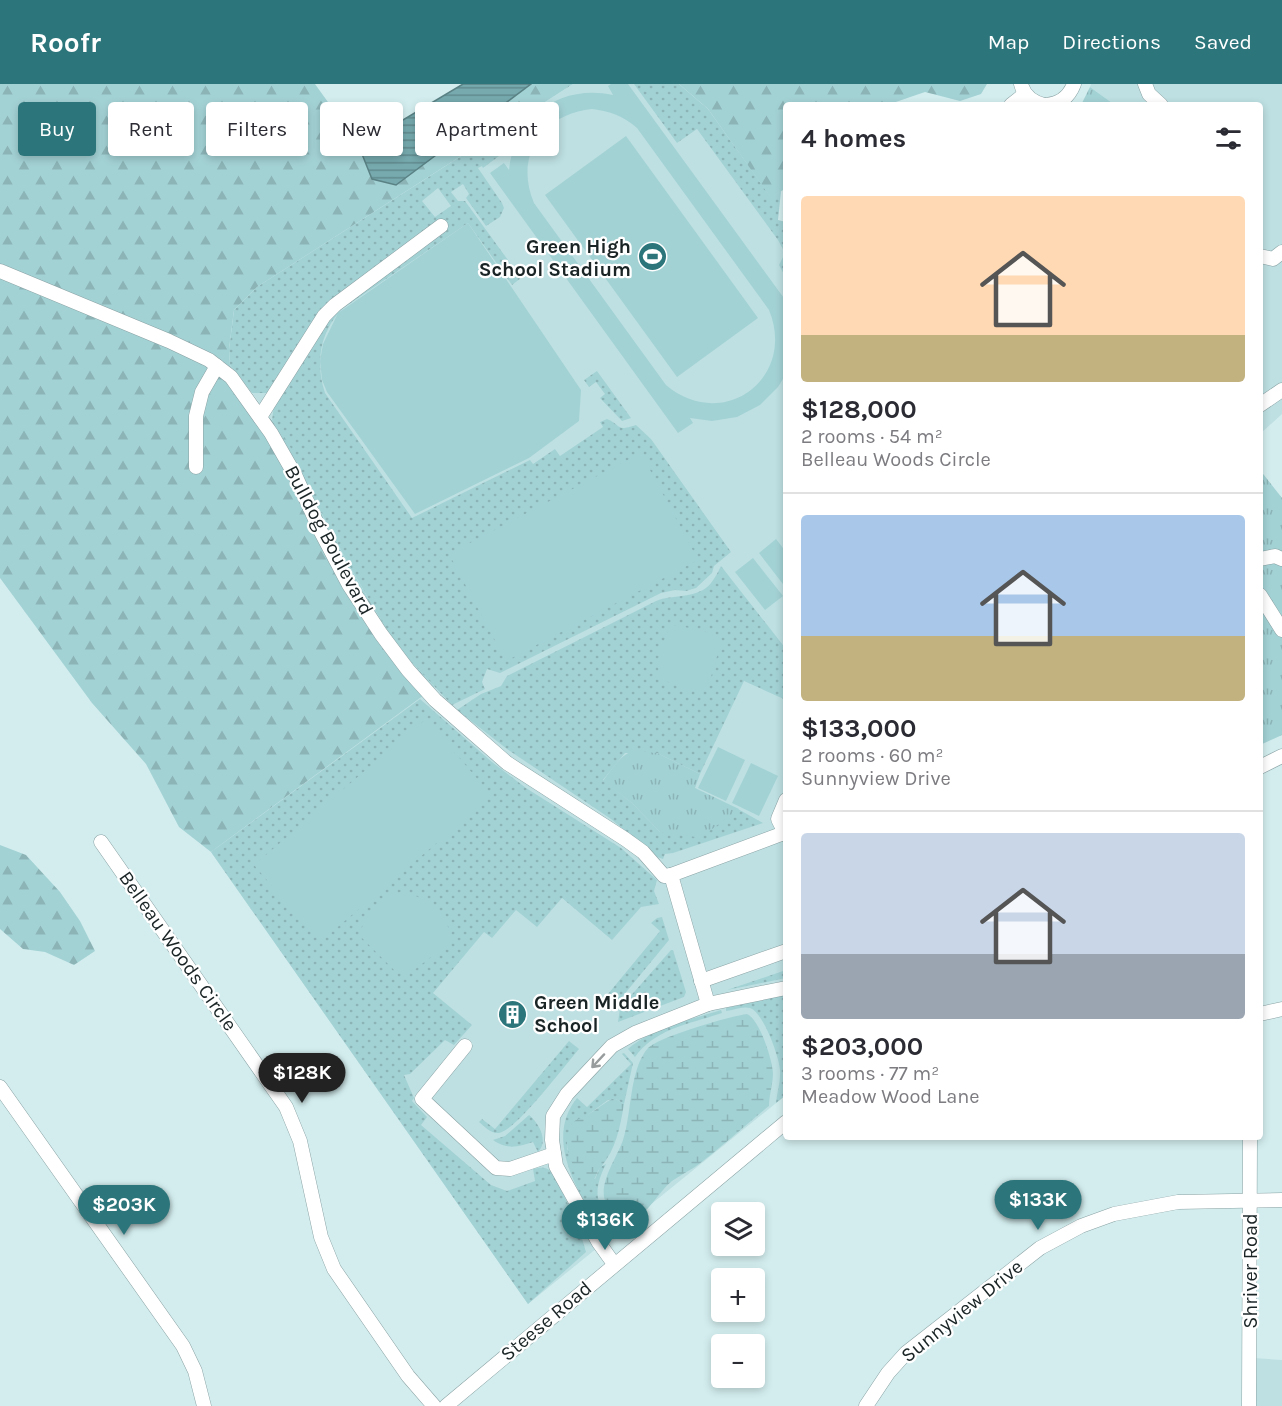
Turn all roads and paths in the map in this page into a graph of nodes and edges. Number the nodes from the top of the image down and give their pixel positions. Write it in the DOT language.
graph roads {
  1 [pos="1074,84"];
  2 [pos="1145,84"];
  3 [pos="1023,89"];
  4 [pos="1013,102"];
  5 [pos="1034,102"];
  6 [pos="1058,102"];
  7 [pos="1158,102"];
  8 [pos="441,226"];
  9 [pos="1282,252"];
  10 [pos="1263,257"];
  11 [pos="0,271"];
  12 [pos="217,366"];
  13 [pos="1282,390"];
  14 [pos="1263,403"];
  15 [pos="260,417"];
  16 [pos="196,467"];
  17 [pos="1263,558"];
  18 [pos="1282,559"];
  19 [pos="1263,601"];
  20 [pos="1282,630"];
  21 [pos="1282,756"];
  22 [pos="1263,765"];
  23 [pos="783,807"];
  24 [pos="783,830"];
  25 [pos="783,835"];
  26 [pos="101,842"];
  27 [pos="667,875"];
  28 [pos="783,952"];
  29 [pos="701,981"];
  30 [pos="783,989"];
  31 [pos="708,1004"];
  32 [pos="1282,1009"];
  33 [pos="1263,1013"];
  34 [pos="465,1046"];
  35 [pos="0,1087"];
  36 [pos="783,1124"];
  37 [pos="1250,1140"];
  38 [pos="554,1154"];
  39 [pos="1251,1199"];
  40 [pos="1282,1200"];
  41 [pos="614,1264"];
  42 [pos="204,1406"];
  43 [pos="434,1406"];
  44 [pos="446,1406"];
  45 [pos="866,1406"];
  46 [pos="1250,1406"];
  1 -- 6 [label="street"];
  2 -- 7 [label="street"];
  3 -- 4 [label="street"];
  3 -- 5 [label="street"];
  8 -- 15 [label="street"];
  9 -- 10 [label="street"];
  11 -- 12 [label="street, Bulldog Boulevard"];
  12 -- 15 [label="street, Bulldog Boulevard"];
  12 -- 16 [label="street"];
  13 -- 14 [label="street"];
  15 -- 27 [label="street, Bulldog Boulevard"];
  17 -- 18 [label="street"];
  19 -- 20 [label="street"];
  21 -- 22 [label="street"];
  23 -- 24 [label="street"];
  25 -- 27 [label="street"];
  26 -- 43 [label="street, Belleau Woods Circle"];
  27 -- 29 [label="street"];
  28 -- 29 [label="street"];
  29 -- 31 [label="street"];
  30 -- 31 [label="street"];
  31 -- 38 [label="street, one-way"];
  32 -- 33 [label="street"];
  34 -- 38 [label="street"];
  35 -- 42 [label="street"];
  36 -- 41 [label="street, Steese Road"];
  37 -- 39 [label="street, Shriver Road"];
  38 -- 41 [label="street"];
  39 -- 40 [label="street, Sunnyview Drive"];
  39 -- 45 [label="street, Sunnyview Drive"];
  39 -- 46 [label="street, Shriver Road"];
  41 -- 44 [label="street, Steese Road"];
}
